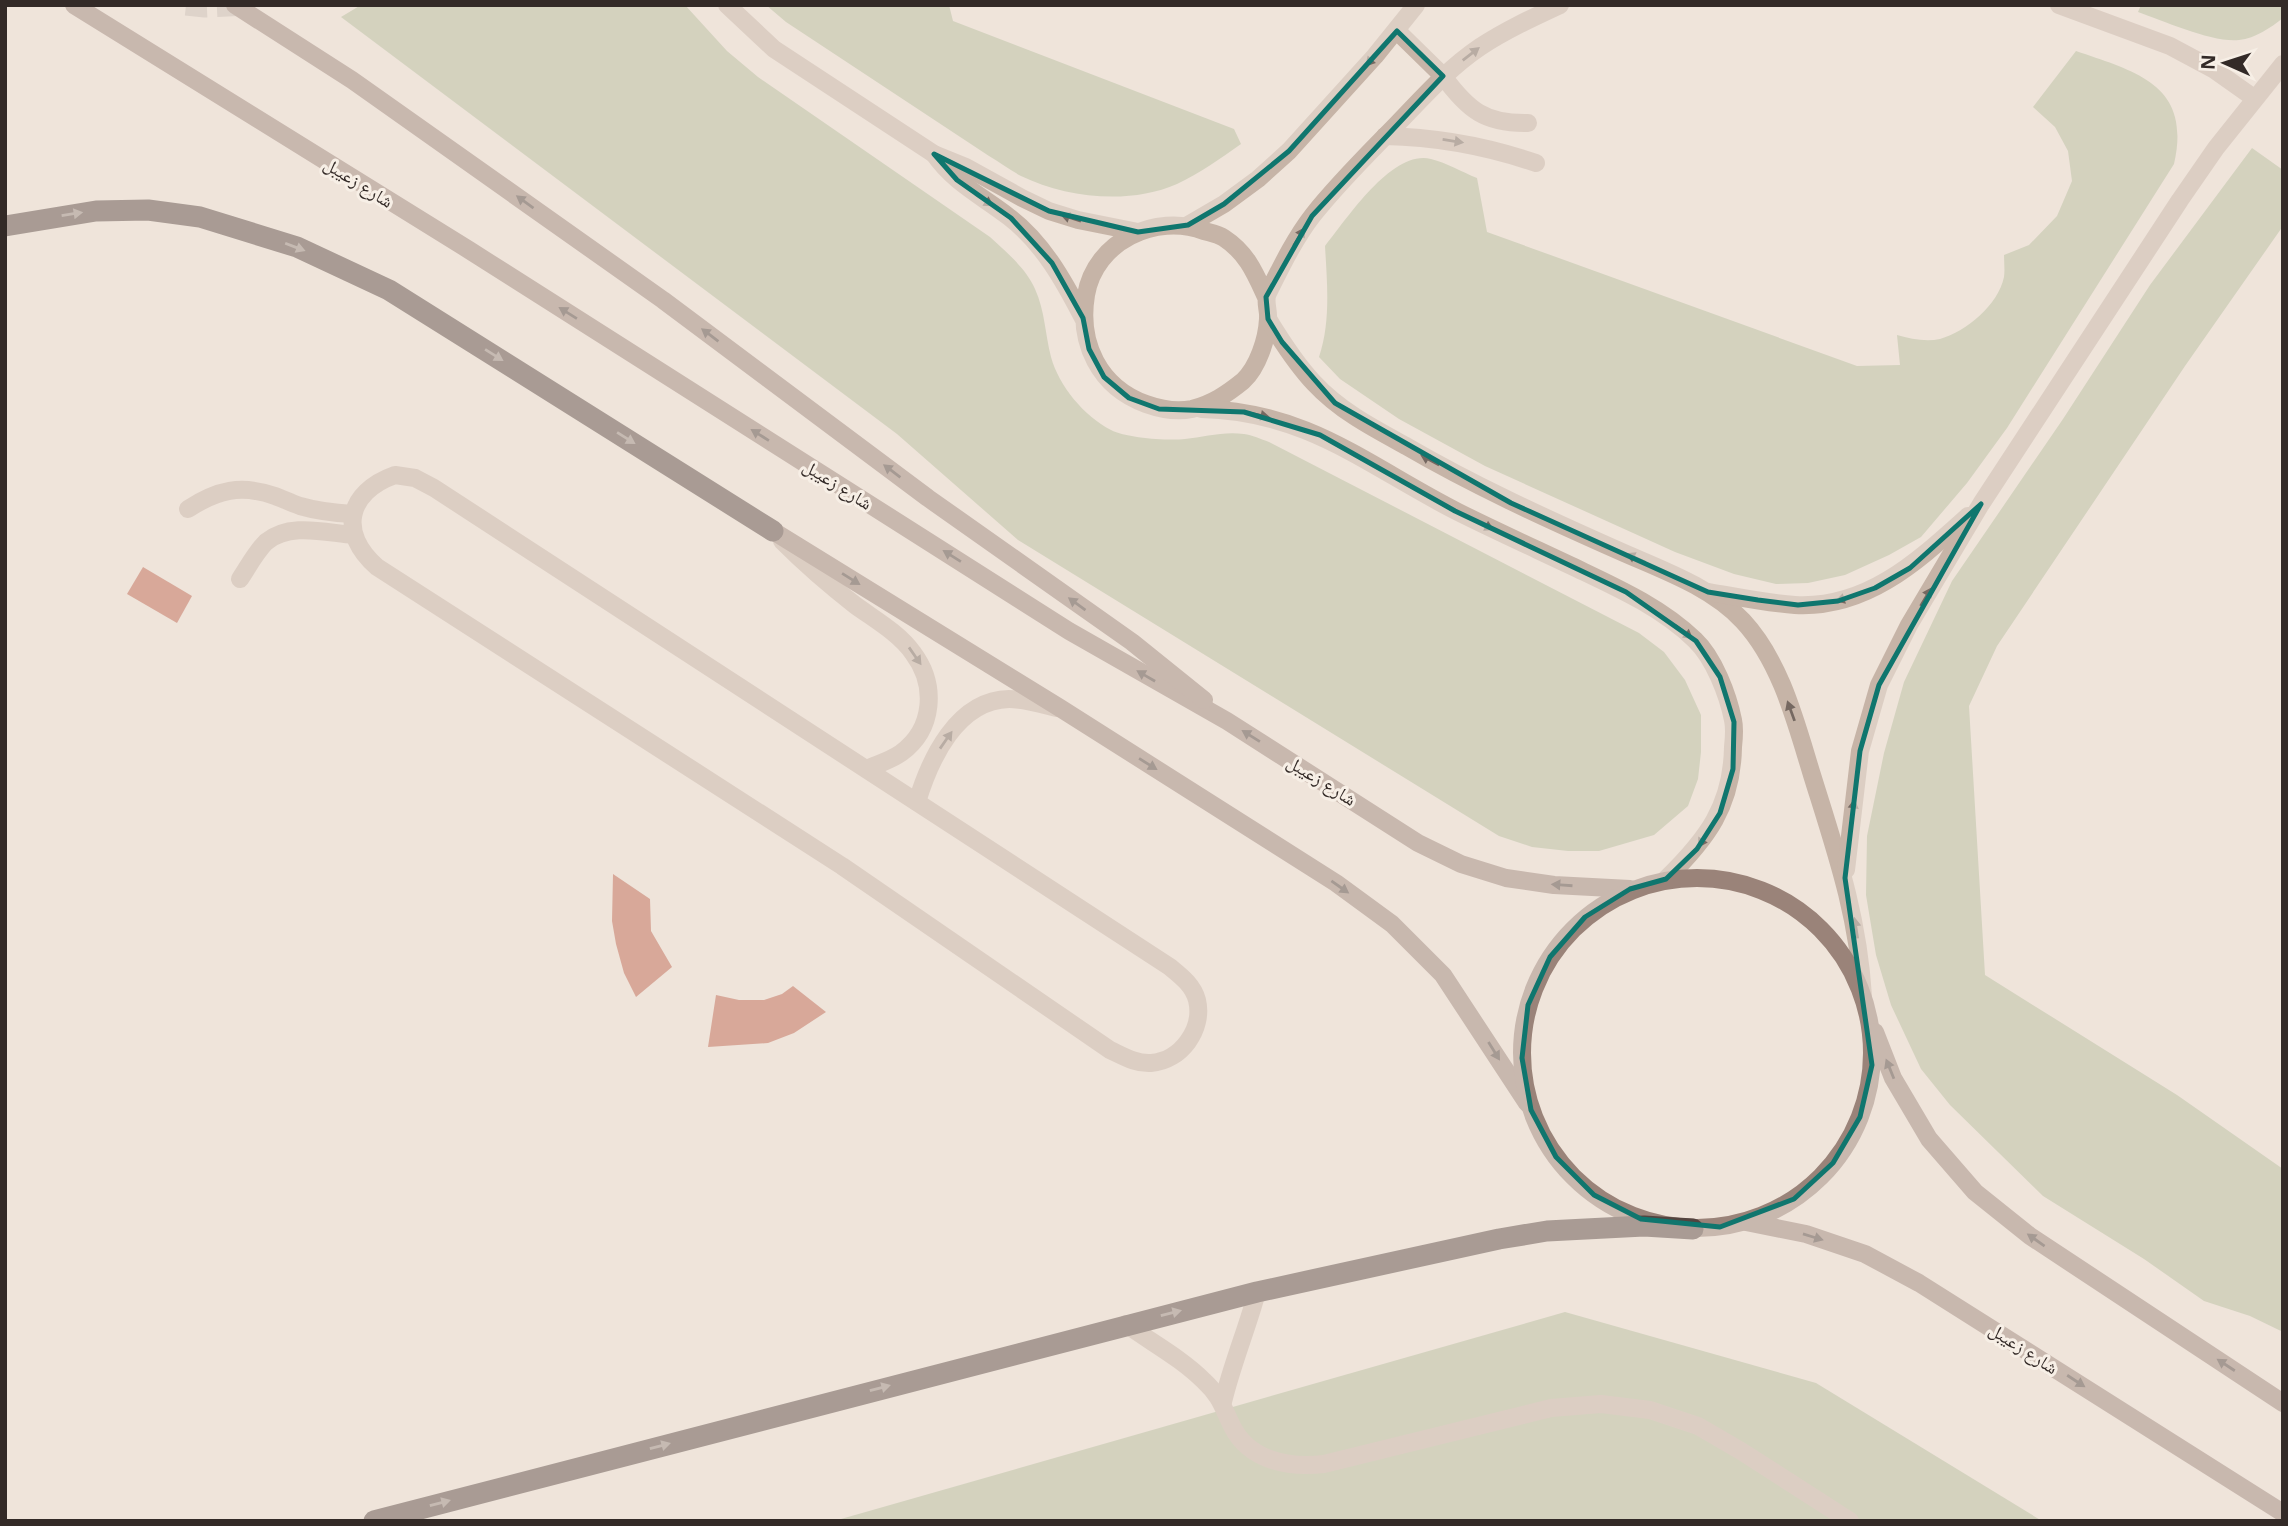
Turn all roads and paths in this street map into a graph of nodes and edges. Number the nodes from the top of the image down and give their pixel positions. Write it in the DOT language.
graph roads {
  1 [pos="74,5"];
  2 [pos="235,5"];
  3 [pos="727,5"];
  4 [pos="1416,5"];
  5 [pos="1560,5"];
  6 [pos="2059,5"];
  7 [pos="1397,31"];
  8 [pos="2283,64"];
  9 [pos="1443,76"];
  10 [pos="2254,98"];
  11 [pos="1528,123"];
  12 [pos="1385,136"];
  13 [pos="934,155"];
  14 [pos="1536,163"];
  15 [pos="1188,225"];
  16 [pos="5,226"];
  17 [pos="1138,232"];
  18 [pos="1266,297"];
  19 [pos="1083,318"];
  20 [pos="1268,319"];
  21 [pos="1191,409"];
  22 [pos="1981,504"];
  23 [pos="188,509"];
  24 [pos="353,514"];
  25 [pos="772,531"];
  26 [pos="354,535"];
  27 [pos="240,579"];
  28 [pos="1708,592"];
  29 [pos="1060,708"];
  30 [pos="1227,721"];
  31 [pos="867,769"];
  32 [pos="917,802"];
  33 [pos="1845,878"];
  34 [pos="1666,879"];
  35 [pos="1630,890"];
  36 [pos="1865,1004"];
  37 [pos="1531,1110"];
  38 [pos="1746,1222"];
  39 [pos="1693,1229"];
  40 [pos="1257,1292"];
  41 [pos="1126,1324"];
  42 [pos="1223,1402"];
  43 [pos="2283,1402"];
  44 [pos="2283,1513"];
  45 [pos="374,1521"];
  46 [pos="1850,1521"];
  30 -- 1 [label="main road, شارع زعيبل, one-way"];
  30 -- 2 [label="main road, one-way"];
  3 -- 13 [label="street"];
  4 -- 7 [label="street"];
  9 -- 5 [label="street, one-way"];
  6 -- 10 [label="street"];
  7 -- 9 [label="street"];
  7 -- 15 [label="street, one-way"];
  8 -- 10 [label="street"];
  9 -- 11 [label="street"];
  9 -- 12 [label="street"];
  10 -- 22 [label="street"];
  12 -- 14 [label="street, one-way"];
  18 -- 12 [label="street, one-way"];
  17 -- 13 [label="street, one-way"];
  13 -- 19 [label="street, one-way"];
  15 -- 17 [label="street"];
  15 -- 18 [label="street"];
  16 -- 25 [label="highway, one-way"];
  17 -- 19 [label="street"];
  18 -- 20 [label="street"];
  19 -- 21 [label="street"];
  20 -- 21 [label="street"];
  28 -- 20 [label="street, one-way"];
  21 -- 34 [label="street, one-way"];
  22 -- 28 [label="street, one-way"];
  33 -- 22 [label="street, one-way"];
  23 -- 24 [label="street"];
  24 -- 26 [label="street"];
  24 -- 31 [label="street"];
  25 -- 29 [label="main road, one-way"];
  25 -- 31 [label="street, one-way"];
  26 -- 27 [label="street"];
  26 -- 32 [label="street"];
  33 -- 28 [label="street, one-way"];
  32 -- 29 [label="street, one-way"];
  29 -- 37 [label="main road, one-way"];
  35 -- 30 [label="main road, شارع زعيبل, one-way"];
  31 -- 32 [label="street"];
  36 -- 33 [label="street, one-way"];
  34 -- 35 [label="main road"];
  34 -- 36 [label="main road"];
  35 -- 37 [label="main road"];
  36 -- 38 [label="main road"];
  43 -- 36 [label="main road, one-way"];
  37 -- 39 [label="main road"];
  38 -- 39 [label="main road"];
  38 -- 44 [label="main road, شارع زعيبل, one-way"];
  39 -- 40 [label="highway"];
  41 -- 40 [label="highway, one-way"];
  40 -- 42 [label="street"];
  41 -- 42 [label="street"];
  45 -- 41 [label="highway, one-way"];
  42 -- 46 [label="street"];
}
